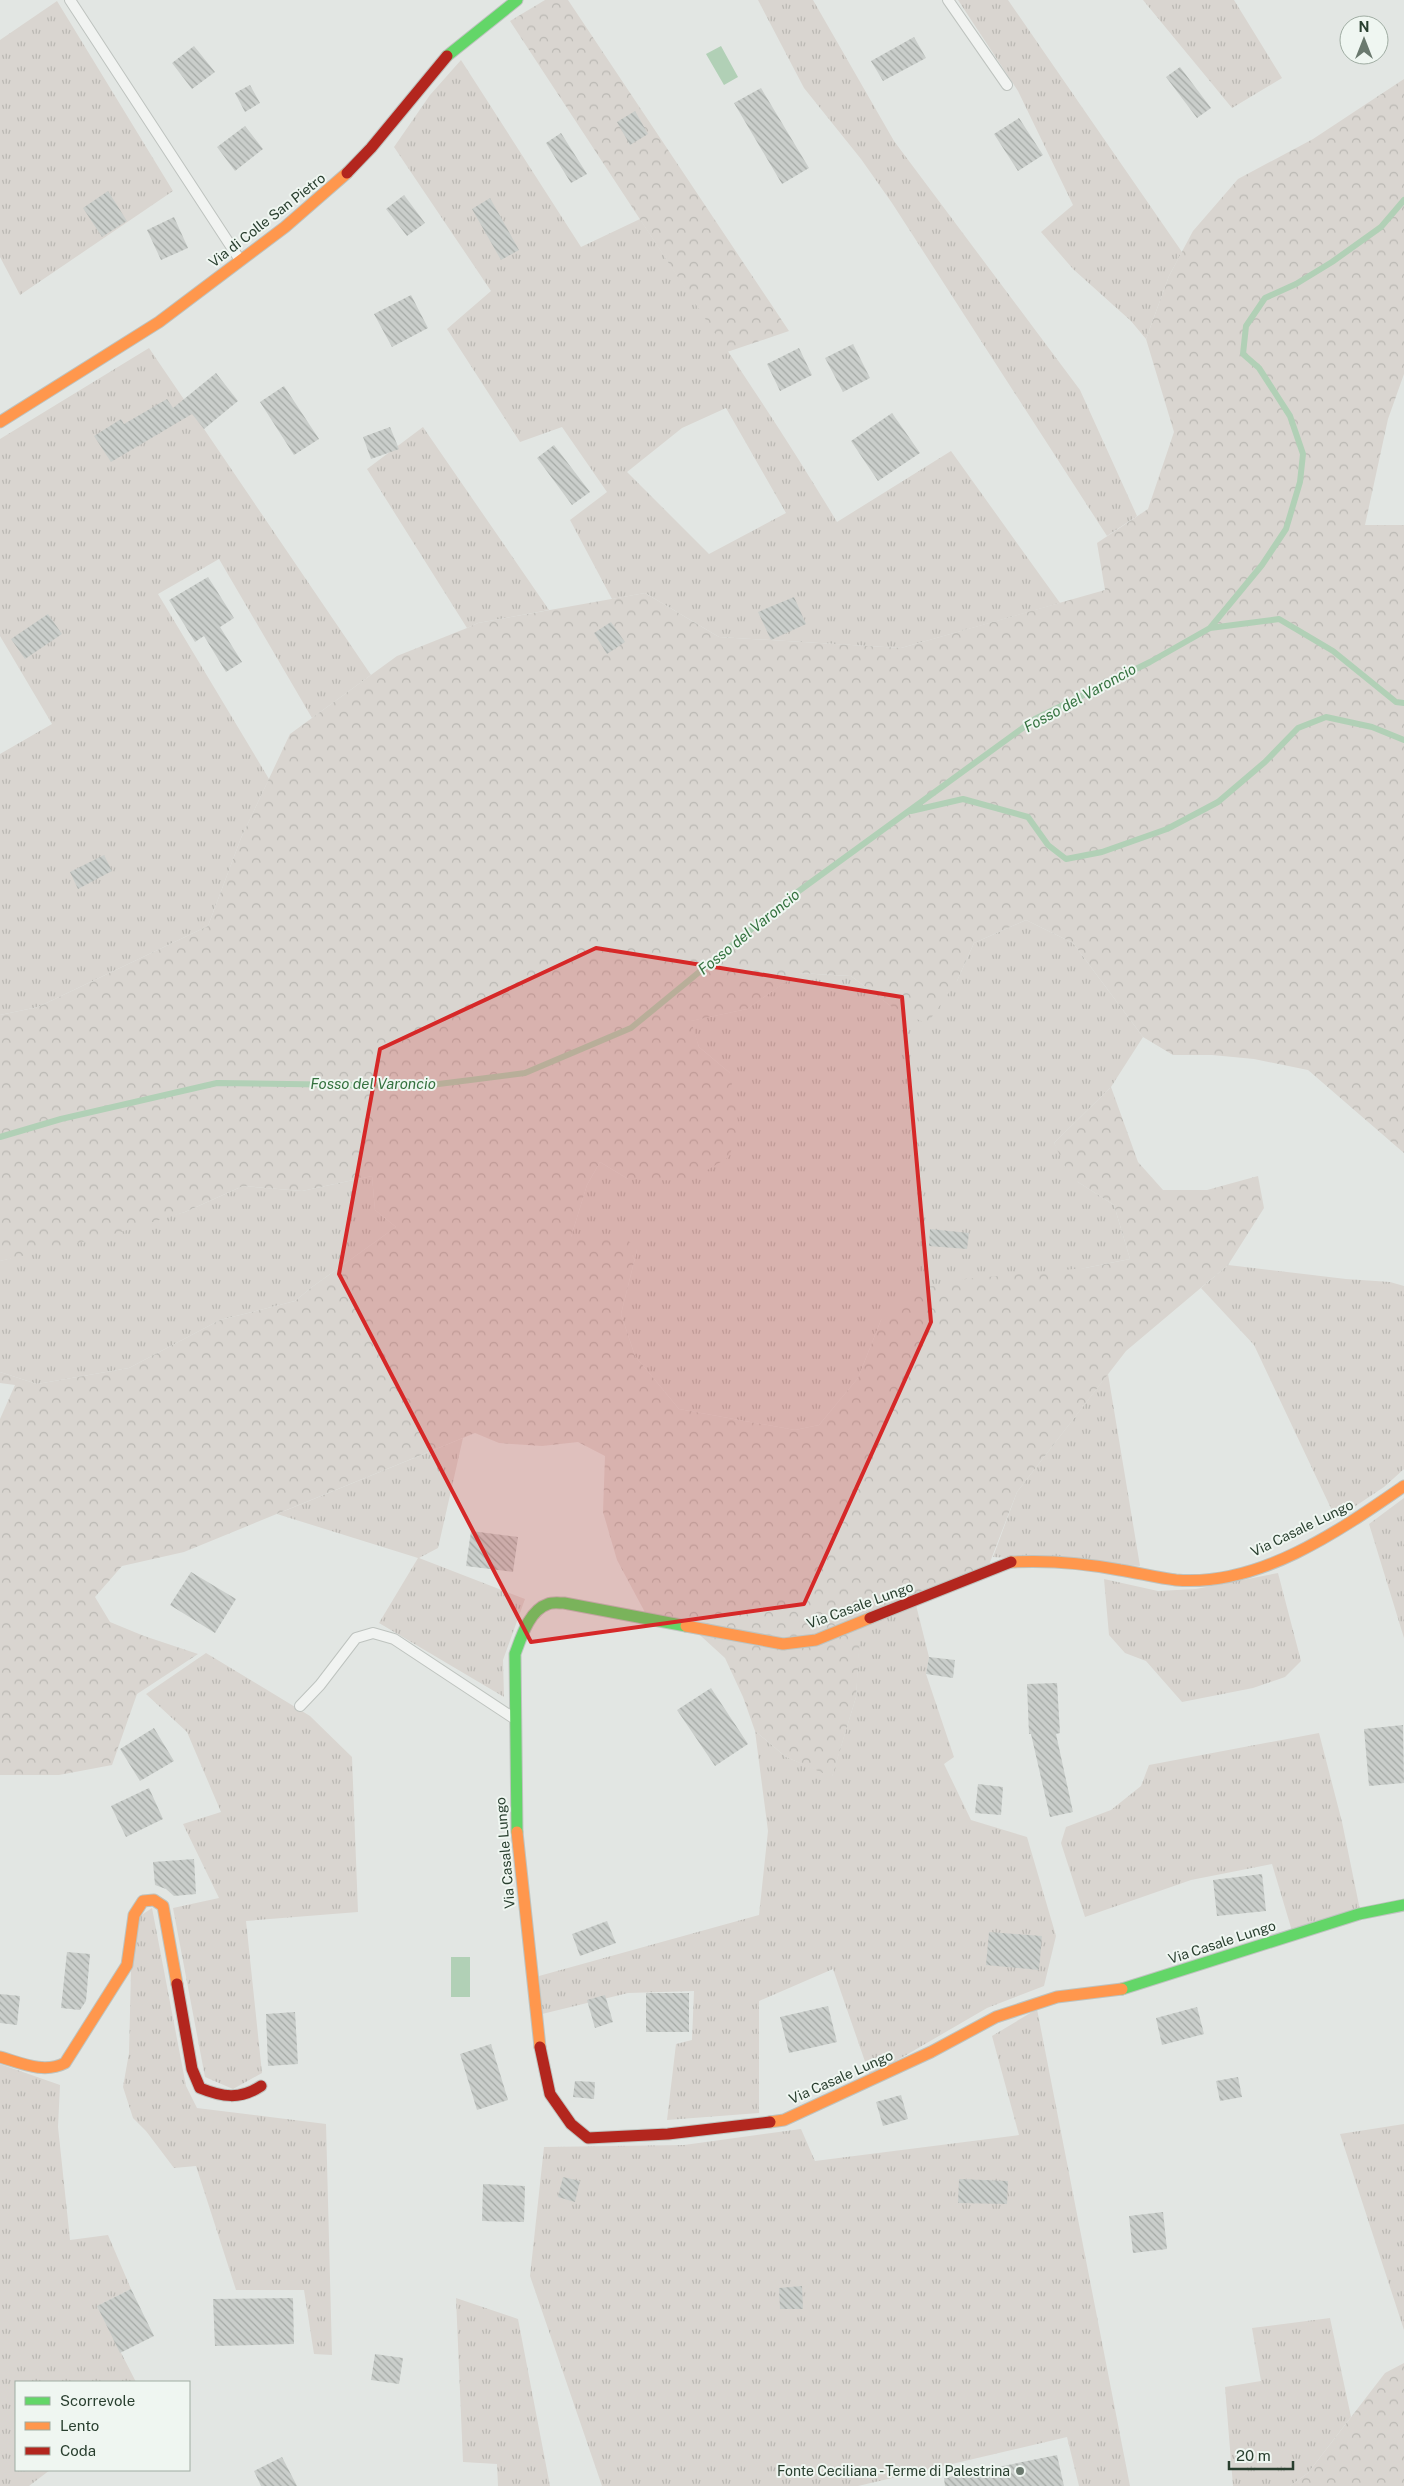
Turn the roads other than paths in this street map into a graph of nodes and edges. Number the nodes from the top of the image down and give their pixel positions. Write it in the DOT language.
graph roads {
  1 [pos="70,0"];
  2 [pos="517,0"];
  3 [pos="948,0"];
  4 [pos="1007,84"];
  5 [pos="240,261"];
  6 [pos="0,422"];
  7 [pos="1404,1486"];
  8 [pos="300,1706"];
  9 [pos="514,1718"];
  10 [pos="1404,1905"];
  11 [pos="0,2057"];
  12 [pos="261,2086"];
  1 -- 5 [label="lane"];
  2 -- 5 [label="street, Via di Colle San Pietro"];
  3 -- 4 [label="lane"];
  5 -- 6 [label="street, Via di Colle San Pietro"];
  7 -- 9 [label="street, Via Casale Lungo"];
  8 -- 9 [label="lane"];
  9 -- 10 [label="street, Via Casale Lungo"];
  11 -- 12 [label="street"];
}
